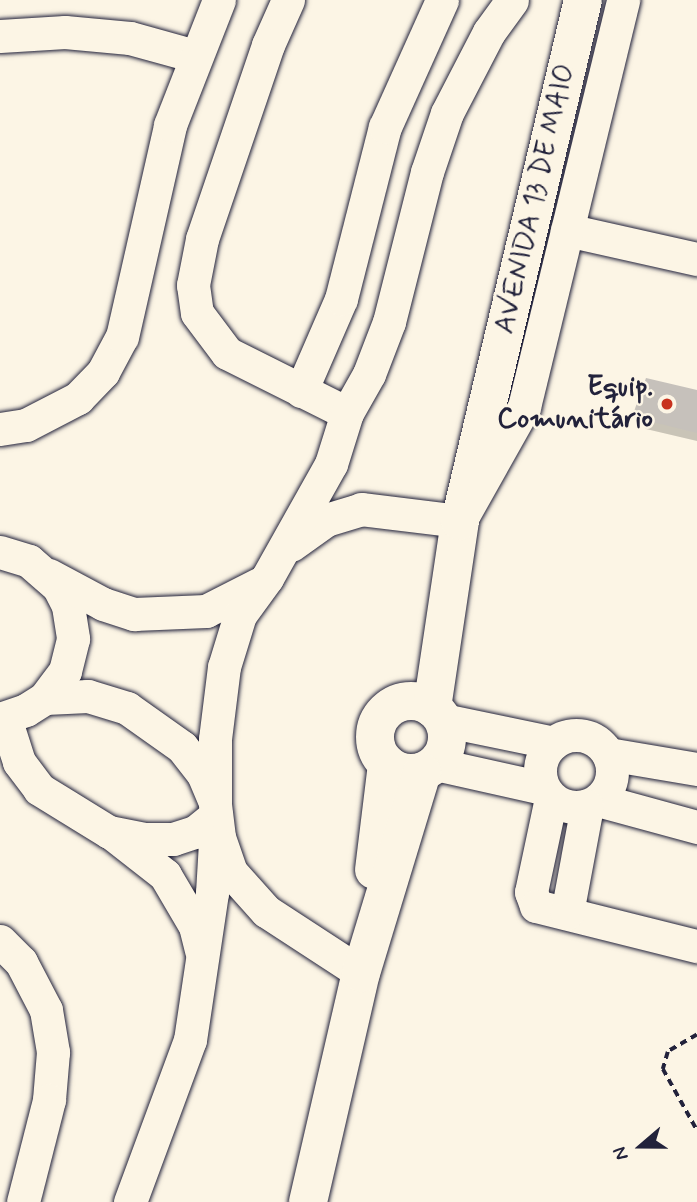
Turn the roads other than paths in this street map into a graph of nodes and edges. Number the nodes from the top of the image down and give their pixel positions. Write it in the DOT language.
graph roads {
  1 [pos="219,0"];
  2 [pos="288,0"];
  3 [pos="442,0"];
  4 [pos="512,0"];
  5 [pos="583,0"];
  6 [pos="623,0"];
  7 [pos="0,36"];
  8 [pos="195,56"];
  9 [pos="567,230"];
  10 [pos="697,258"];
  11 [pos="301,391"];
  12 [pos="347,413"];
  13 [pos="0,429"];
  14 [pos="460,521"];
  15 [pos="3,550"];
  16 [pos="274,566"];
  17 [pos="47,574"];
  18 [pos="45,698"];
  19 [pos="425,710"];
  20 [pos="3,719"];
  21 [pos="554,743"];
  22 [pos="608,754"];
  23 [pos="415,766"];
  24 [pos="697,769"];
  25 [pos="547,793"];
  26 [pos="215,802"];
  27 [pos="592,803"];
  28 [pos="697,827"];
  29 [pos="109,832"];
  30 [pos="566,913"];
  31 [pos="0,941"];
  32 [pos="697,946"];
  33 [pos="202,958"];
  34 [pos="361,973"];
  35 [pos="23,1202"];
  36 [pos="130,1202"];
  37 [pos="308,1202"];
  1 -- 8 [label="street"];
  2 -- 11 [label="street"];
  3 -- 11 [label="street"];
  4 -- 12 [label="street"];
  5 -- 14 [label="main road, AVENIDA 13 DE MAIO"];
  6 -- 9 [label="street, AVENIDA 13 DE MAIO"];
  7 -- 8 [label="street"];
  8 -- 13 [label="street"];
  9 -- 10 [label="street"];
  9 -- 14 [label="street, AVENIDA 13 DE MAIO"];
  11 -- 12 [label="street"];
  12 -- 16 [label="street"];
  14 -- 16 [label="street"];
  14 -- 19 [label="main road, AVENIDA 13 DE MAIO"];
  15 -- 17 [label="street"];
  16 -- 17 [label="street"];
  16 -- 26 [label="street"];
  17 -- 18 [label="street"];
  18 -- 20 [label="street"];
  18 -- 26 [label="street"];
  19 -- 21 [label="street"];
  19 -- 23 [label="main road"];
  19 -- 23 [label="main road"];
  20 -- 29 [label="street"];
  21 -- 22 [label="street"];
  21 -- 25 [label="street"];
  22 -- 24 [label="street"];
  22 -- 27 [label="street"];
  23 -- 25 [label="street"];
  23 -- 34 [label="main road"];
  25 -- 27 [label="street"];
  25 -- 30 [label="street"];
  26 -- 34 [label="street"];
  27 -- 28 [label="street"];
  27 -- 30 [label="street"];
  29 -- 33 [label="street"];
  29 -- 33 [label="street"];
  30 -- 32 [label="street"];
  31 -- 35 [label="street"];
  33 -- 36 [label="street"];
  34 -- 37 [label="main road"];
}
